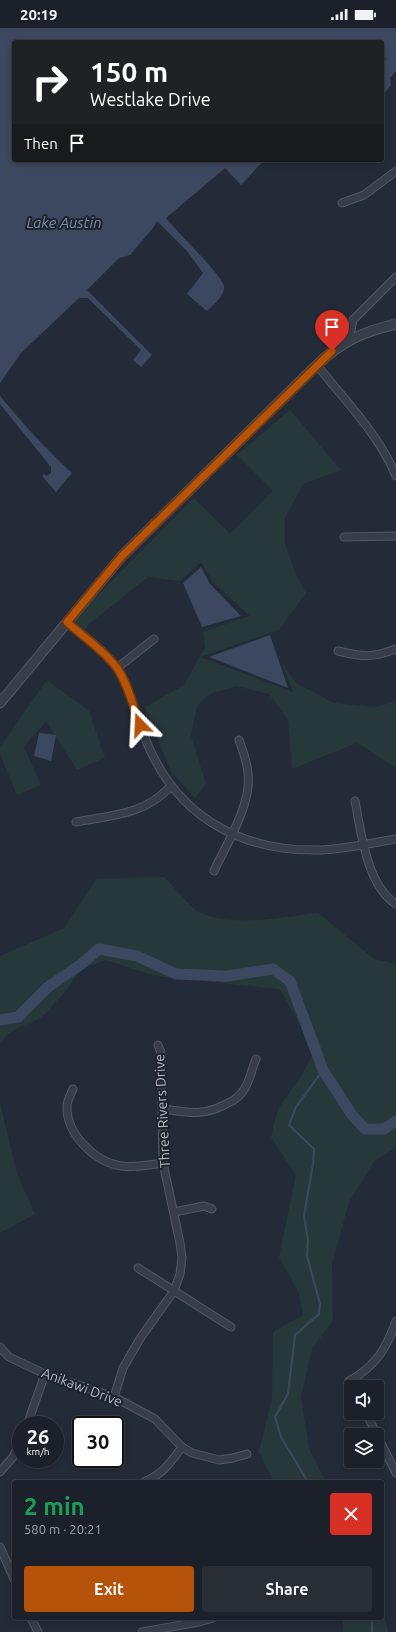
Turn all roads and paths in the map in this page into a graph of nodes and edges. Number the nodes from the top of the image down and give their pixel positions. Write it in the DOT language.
graph roads {
  1 [pos="395,175"];
  2 [pos="342,203"];
  3 [pos="396,278"];
  4 [pos="396,324"];
  5 [pos="349,340"];
  6 [pos="317,365"];
  7 [pos="396,476"];
  8 [pos="396,536"];
  9 [pos="344,537"];
  10 [pos="67,622"];
  11 [pos="154,639"];
  12 [pos="396,649"];
  13 [pos="338,651"];
  14 [pos="117,668"];
  15 [pos="0,703"];
  16 [pos="239,740"];
  17 [pos="170,787"];
  18 [pos="355,801"];
  19 [pos="76,822"];
  20 [pos="232,834"];
  21 [pos="396,839"];
  22 [pos="364,844"];
  23 [pos="214,871"];
  24 [pos="396,904"];
  25 [pos="158,1045"];
  26 [pos="256,1059"];
  27 [pos="72,1089"];
  28 [pos="163,1109"];
  29 [pos="163,1163"];
  30 [pos="212,1209"];
  31 [pos="174,1212"];
  32 [pos="138,1268"];
  33 [pos="174,1291"];
  34 [pos="396,1321"];
  35 [pos="231,1327"];
  36 [pos="0,1347"];
  37 [pos="45,1374"];
  38 [pos="350,1380"];
  39 [pos="114,1397"];
  40 [pos="30,1416"];
  41 [pos="182,1447"];
  42 [pos="384,1449"];
  43 [pos="247,1454"];
  44 [pos="12,1458"];
  45 [pos="0,1472"];
  46 [pos="396,1473"];
  47 [pos="149,1480"];
  48 [pos="0,1547"];
  49 [pos="12,1574"];
  50 [pos="32,1620"];
  51 [pos="206,1620"];
  52 [pos="38,1632"];
  53 [pos="142,1632"];
  1 -- 2 [label="street"];
  3 -- 5 [label="street"];
  4 -- 5 [label="street"];
  5 -- 6 [label="street"];
  6 -- 7 [label="street"];
  6 -- 10 [label="street"];
  8 -- 9 [label="street"];
  10 -- 14 [label="street"];
  10 -- 15 [label="street"];
  11 -- 14 [label="street"];
  12 -- 13 [label="street"];
  14 -- 17 [label="street"];
  16 -- 20 [label="street"];
  17 -- 19 [label="street"];
  17 -- 20 [label="street"];
  18 -- 22 [label="street"];
  20 -- 22 [label="street"];
  20 -- 23 [label="street"];
  21 -- 22 [label="street"];
  22 -- 24 [label="street"];
  25 -- 28 [label="street, Three Rivers Drive"];
  26 -- 28 [label="street"];
  27 -- 29 [label="street"];
  28 -- 29 [label="street, Three Rivers Drive"];
  29 -- 31 [label="street, Three Rivers Drive"];
  30 -- 31 [label="street"];
  31 -- 33 [label="street, Three Rivers Drive"];
  32 -- 33 [label="street"];
  33 -- 35 [label="street"];
  33 -- 39 [label="street, Three Rivers Drive"];
  34 -- 38 [label="street"];
  36 -- 37 [label="street, Anikawi Drive"];
  37 -- 39 [label="street, Anikawi Drive"];
  37 -- 40 [label="street"];
  39 -- 41 [label="street, Anikawi Drive"];
  41 -- 43 [label="street, Anikawi Drive"];
  41 -- 47 [label="street"];
  42 -- 46 [label="street"];
  44 -- 45 [label="street"];
  48 -- 49 [label="street"];
  50 -- 52 [label="street"];
  51 -- 53 [label="street"];
}
